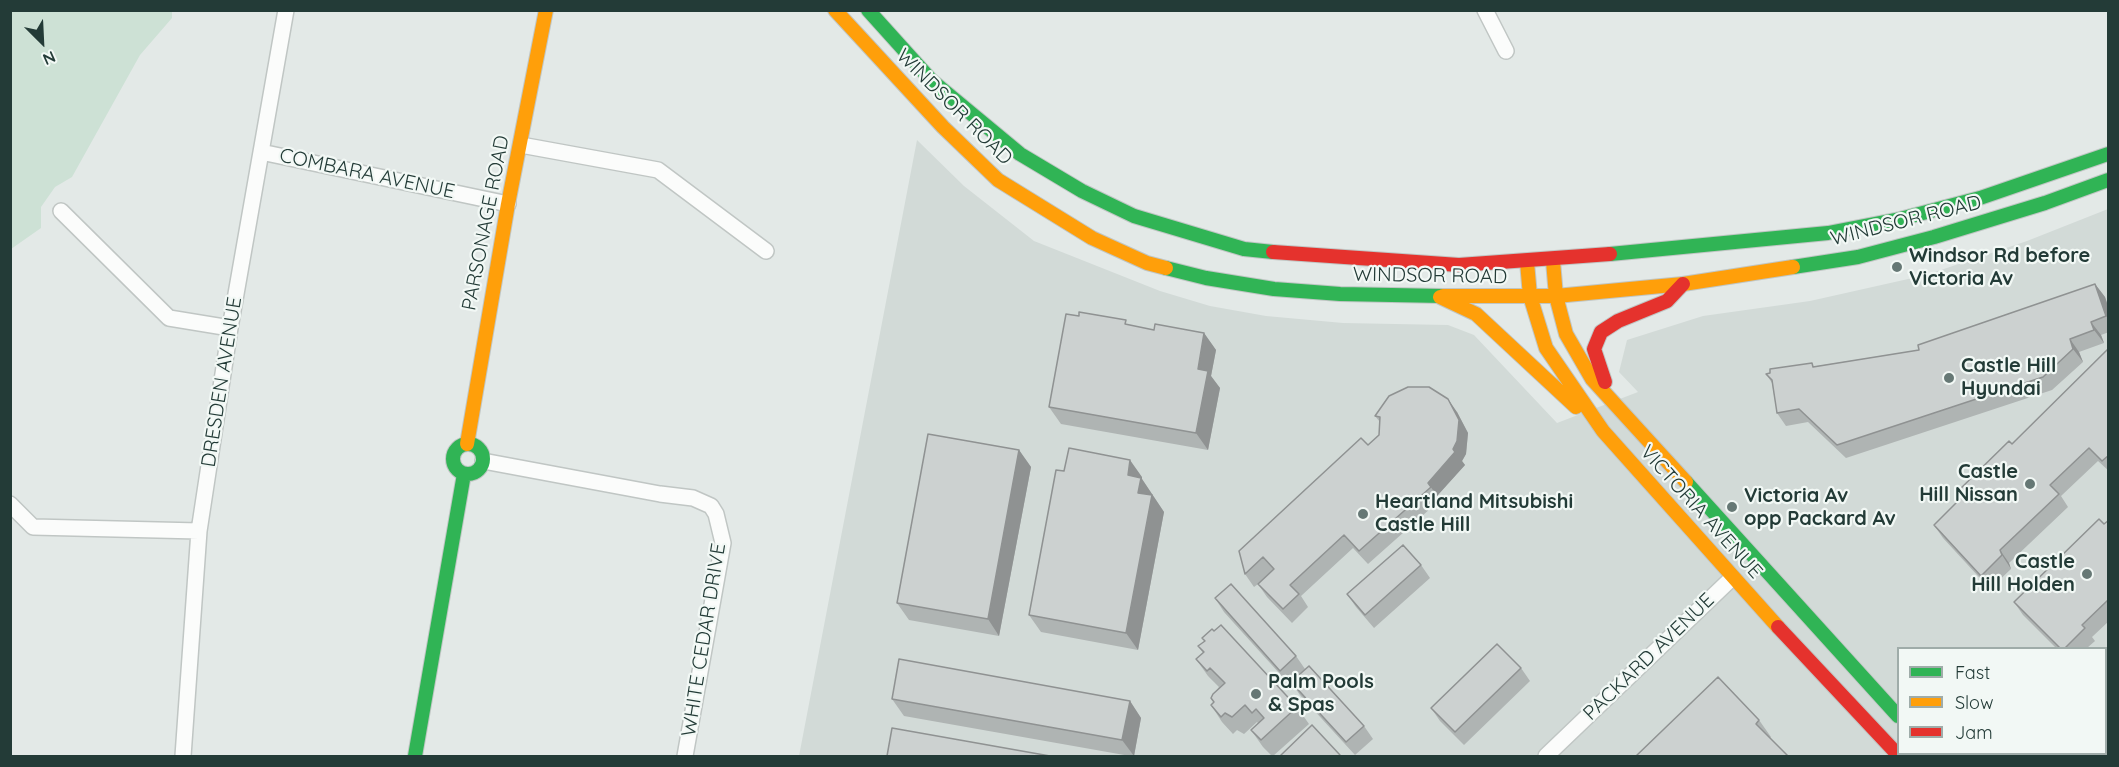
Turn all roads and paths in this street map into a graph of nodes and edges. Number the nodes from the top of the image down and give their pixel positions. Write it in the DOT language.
graph roads {
  1 [pos="286,10"];
  2 [pos="546,10"];
  3 [pos="835,10"];
  4 [pos="868,10"];
  5 [pos="1485,10"];
  6 [pos="1506,51"];
  7 [pos="521,145"];
  8 [pos="261,152"];
  9 [pos="2109,154"];
  10 [pos="2109,180"];
  11 [pos="507,204"];
  12 [pos="61,211"];
  13 [pos="766,252"];
  14 [pos="1552,261"];
  15 [pos="1527,262"];
  16 [pos="1683,284"];
  17 [pos="1530,296"];
  18 [pos="1556,296"];
  19 [pos="1440,297"];
  20 [pos="230,328"];
  21 [pos="1616,404"];
  22 [pos="1603,431"];
  23 [pos="467,444"];
  24 [pos="483,461"];
  25 [pos="464,474"];
  26 [pos="10,504"];
  27 [pos="199,531"];
  28 [pos="1753,558"];
  29 [pos="1732,578"];
  30 [pos="1895,712"];
  31 [pos="1872,727"];
  32 [pos="1897,754"];
  33 [pos="183,756"];
  34 [pos="415,756"];
  35 [pos="685,756"];
  36 [pos="1546,756"];
  1 -- 8 [label="street, DRESDEN AVENUE"];
  2 -- 7 [label="main road, PARSONAGE ROAD"];
  3 -- 19 [label="main road, WINDSOR ROAD"];
  4 -- 15 [label="main road, WINDSOR ROAD"];
  5 -- 6 [label="street"];
  7 -- 11 [label="main road, PARSONAGE ROAD"];
  7 -- 13 [label="street"];
  8 -- 11 [label="street, COMBARA AVENUE"];
  8 -- 20 [label="street, DRESDEN AVENUE"];
  9 -- 14 [label="main road, WINDSOR ROAD"];
  10 -- 16 [label="main road, WINDSOR ROAD"];
  11 -- 23 [label="main road, PARSONAGE ROAD"];
  12 -- 20 [label="street"];
  14 -- 15 [label="main road, WINDSOR ROAD"];
  14 -- 18 [label="main road, VICTORIA AVENUE"];
  15 -- 17 [label="main road, VICTORIA AVENUE"];
  16 -- 18 [label="main road, WINDSOR ROAD"];
  16 -- 21 [label="main road"];
  17 -- 18 [label="main road, WINDSOR ROAD"];
  17 -- 19 [label="main road, WINDSOR ROAD"];
  17 -- 22 [label="main road, VICTORIA AVENUE"];
  18 -- 21 [label="main road, VICTORIA AVENUE"];
  19 -- 22 [label="main road"];
  20 -- 27 [label="street, DRESDEN AVENUE"];
  21 -- 28 [label="main road, VICTORIA AVENUE"];
  22 -- 29 [label="main road, VICTORIA AVENUE"];
  23 -- 24 [label="main road"];
  23 -- 25 [label="main road"];
  24 -- 25 [label="main road"];
  24 -- 35 [label="street, WHITE CEDAR DRIVE"];
  25 -- 34 [label="main road"];
  26 -- 27 [label="street"];
  27 -- 33 [label="street, DRESDEN AVENUE"];
  28 -- 29 [label="main road, PACKARD AVENUE"];
  28 -- 30 [label="main road, VICTORIA AVENUE"];
  29 -- 31 [label="main road, VICTORIA AVENUE"];
  29 -- 36 [label="street, PACKARD AVENUE"];
  30 -- 31 [label="main road"];
  31 -- 32 [label="main road, VICTORIA AVENUE"];
}
